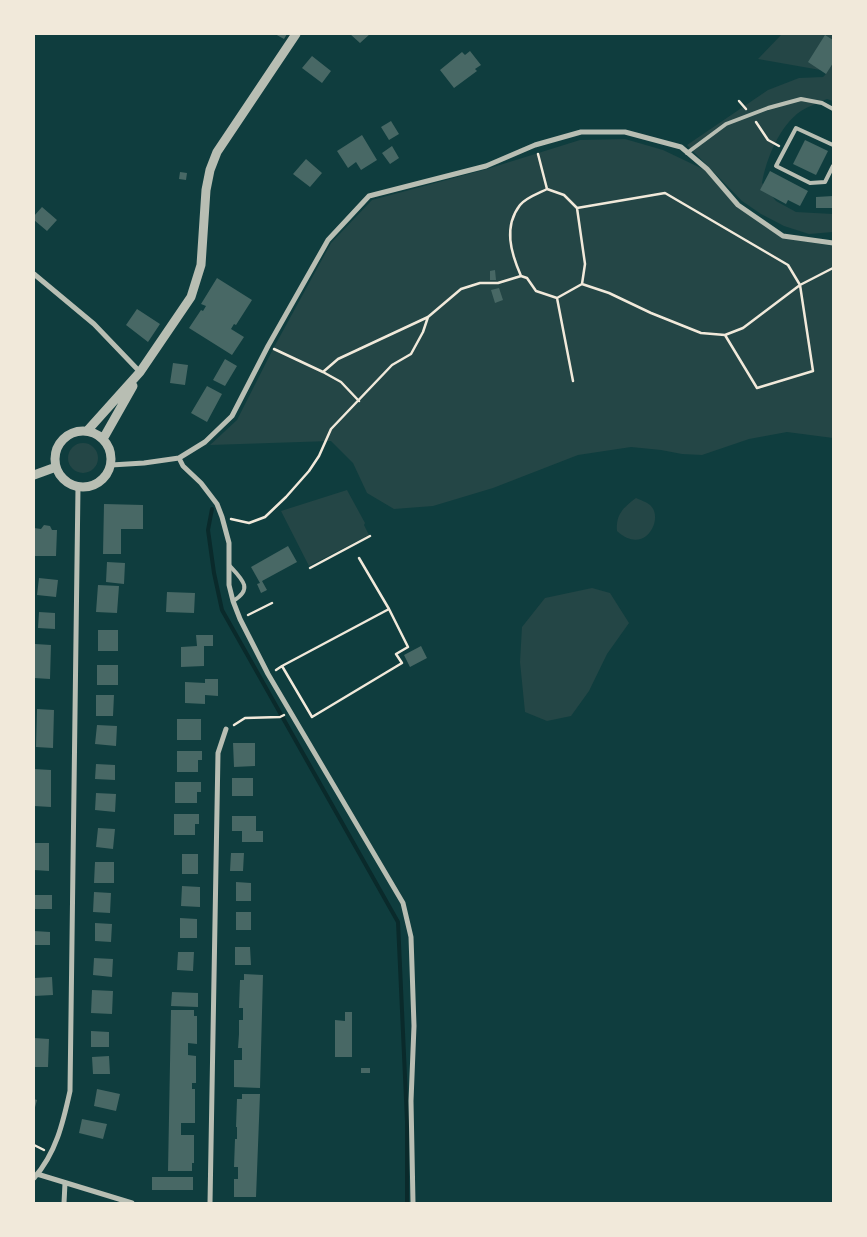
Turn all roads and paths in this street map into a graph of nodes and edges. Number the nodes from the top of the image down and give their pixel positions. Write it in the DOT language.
graph roads {
  1 [pos="296,34"];
  2 [pos="739,101"];
  3 [pos="742,104"];
  4 [pos="833,109"];
  5 [pos="755,121"];
  6 [pos="768,140"];
  7 [pos="535,145"];
  8 [pos="833,145"];
  9 [pos="687,153"];
  10 [pos="833,166"];
  11 [pos="547,188"];
  12 [pos="578,208"];
  13 [pos="833,243"];
  14 [pos="833,268"];
  15 [pos="34,274"];
  16 [pos="521,276"];
  17 [pos="582,284"];
  18 [pos="800,285"];
  19 [pos="557,298"];
  20 [pos="428,317"];
  21 [pos="725,335"];
  22 [pos="268,346"];
  23 [pos="140,372"];
  24 [pos="324,372"];
  25 [pos="573,381"];
  26 [pos="359,401"];
  27 [pos="87,431"];
  28 [pos="103,439"];
  29 [pos="180,458"];
  30 [pos="111,465"];
  31 [pos="56,467"];
  32 [pos="34,475"];
  33 [pos="78,487"];
  34 [pos="222,516"];
  35 [pos="370,536"];
  36 [pos="359,558"];
  37 [pos="228,564"];
  38 [pos="310,568"];
  39 [pos="233,602"];
  40 [pos="272,603"];
  41 [pos="389,609"];
  42 [pos="240,619"];
  43 [pos="282,666"];
  44 [pos="268,674"];
  45 [pos="280,718"];
  46 [pos="226,729"];
  47 [pos="36,1176"];
  48 [pos="65,1183"];
  49 [pos="64,1203"];
  50 [pos="132,1203"];
  51 [pos="210,1203"];
  52 [pos="413,1203"];
  1 -- 23 [label="street"];
  2 -- 3 [label="path"];
  4 -- 9 [label="lane"];
  5 -- 6 [label="path"];
  7 -- 9 [label="street"];
  7 -- 11 [label="path"];
  7 -- 22 [label="street"];
  8 -- 10 [label="lane"];
  9 -- 13 [label="street"];
  11 -- 12 [label="path"];
  11 -- 16 [label="path"];
  12 -- 17 [label="path"];
  12 -- 18 [label="path"];
  14 -- 18 [label="path"];
  15 -- 23 [label="street"];
  16 -- 19 [label="path"];
  16 -- 20 [label="path"];
  17 -- 19 [label="path"];
  17 -- 21 [label="path"];
  18 -- 21 [label="path"];
  18 -- 21 [label="path"];
  19 -- 25 [label="path"];
  20 -- 24 [label="path"];
  20 -- 26 [label="path"];
  22 -- 24 [label="path"];
  22 -- 29 [label="street"];
  23 -- 27 [label="street"];
  23 -- 28 [label="street"];
  24 -- 26 [label="path"];
  26 -- 34 [label="path"];
  27 -- 28 [label="street"];
  27 -- 31 [label="street"];
  28 -- 30 [label="street"];
  29 -- 30 [label="street"];
  29 -- 34 [label="street"];
  30 -- 33 [label="street"];
  31 -- 32 [label="street"];
  31 -- 33 [label="street"];
  33 -- 47 [label="street"];
  34 -- 37 [label="street"];
  35 -- 38 [label="path"];
  36 -- 41 [label="path"];
  37 -- 39 [label="street"];
  37 -- 39 [label="lane"];
  39 -- 42 [label="street"];
  40 -- 42 [label="path"];
  41 -- 43 [label="path"];
  41 -- 43 [label="path"];
  42 -- 44 [label="street"];
  43 -- 44 [label="path"];
  44 -- 52 [label="street"];
  45 -- 46 [label="path"];
  46 -- 51 [label="street"];
  47 -- 48 [label="street"];
  48 -- 49 [label="street"];
  48 -- 50 [label="street"];
}
